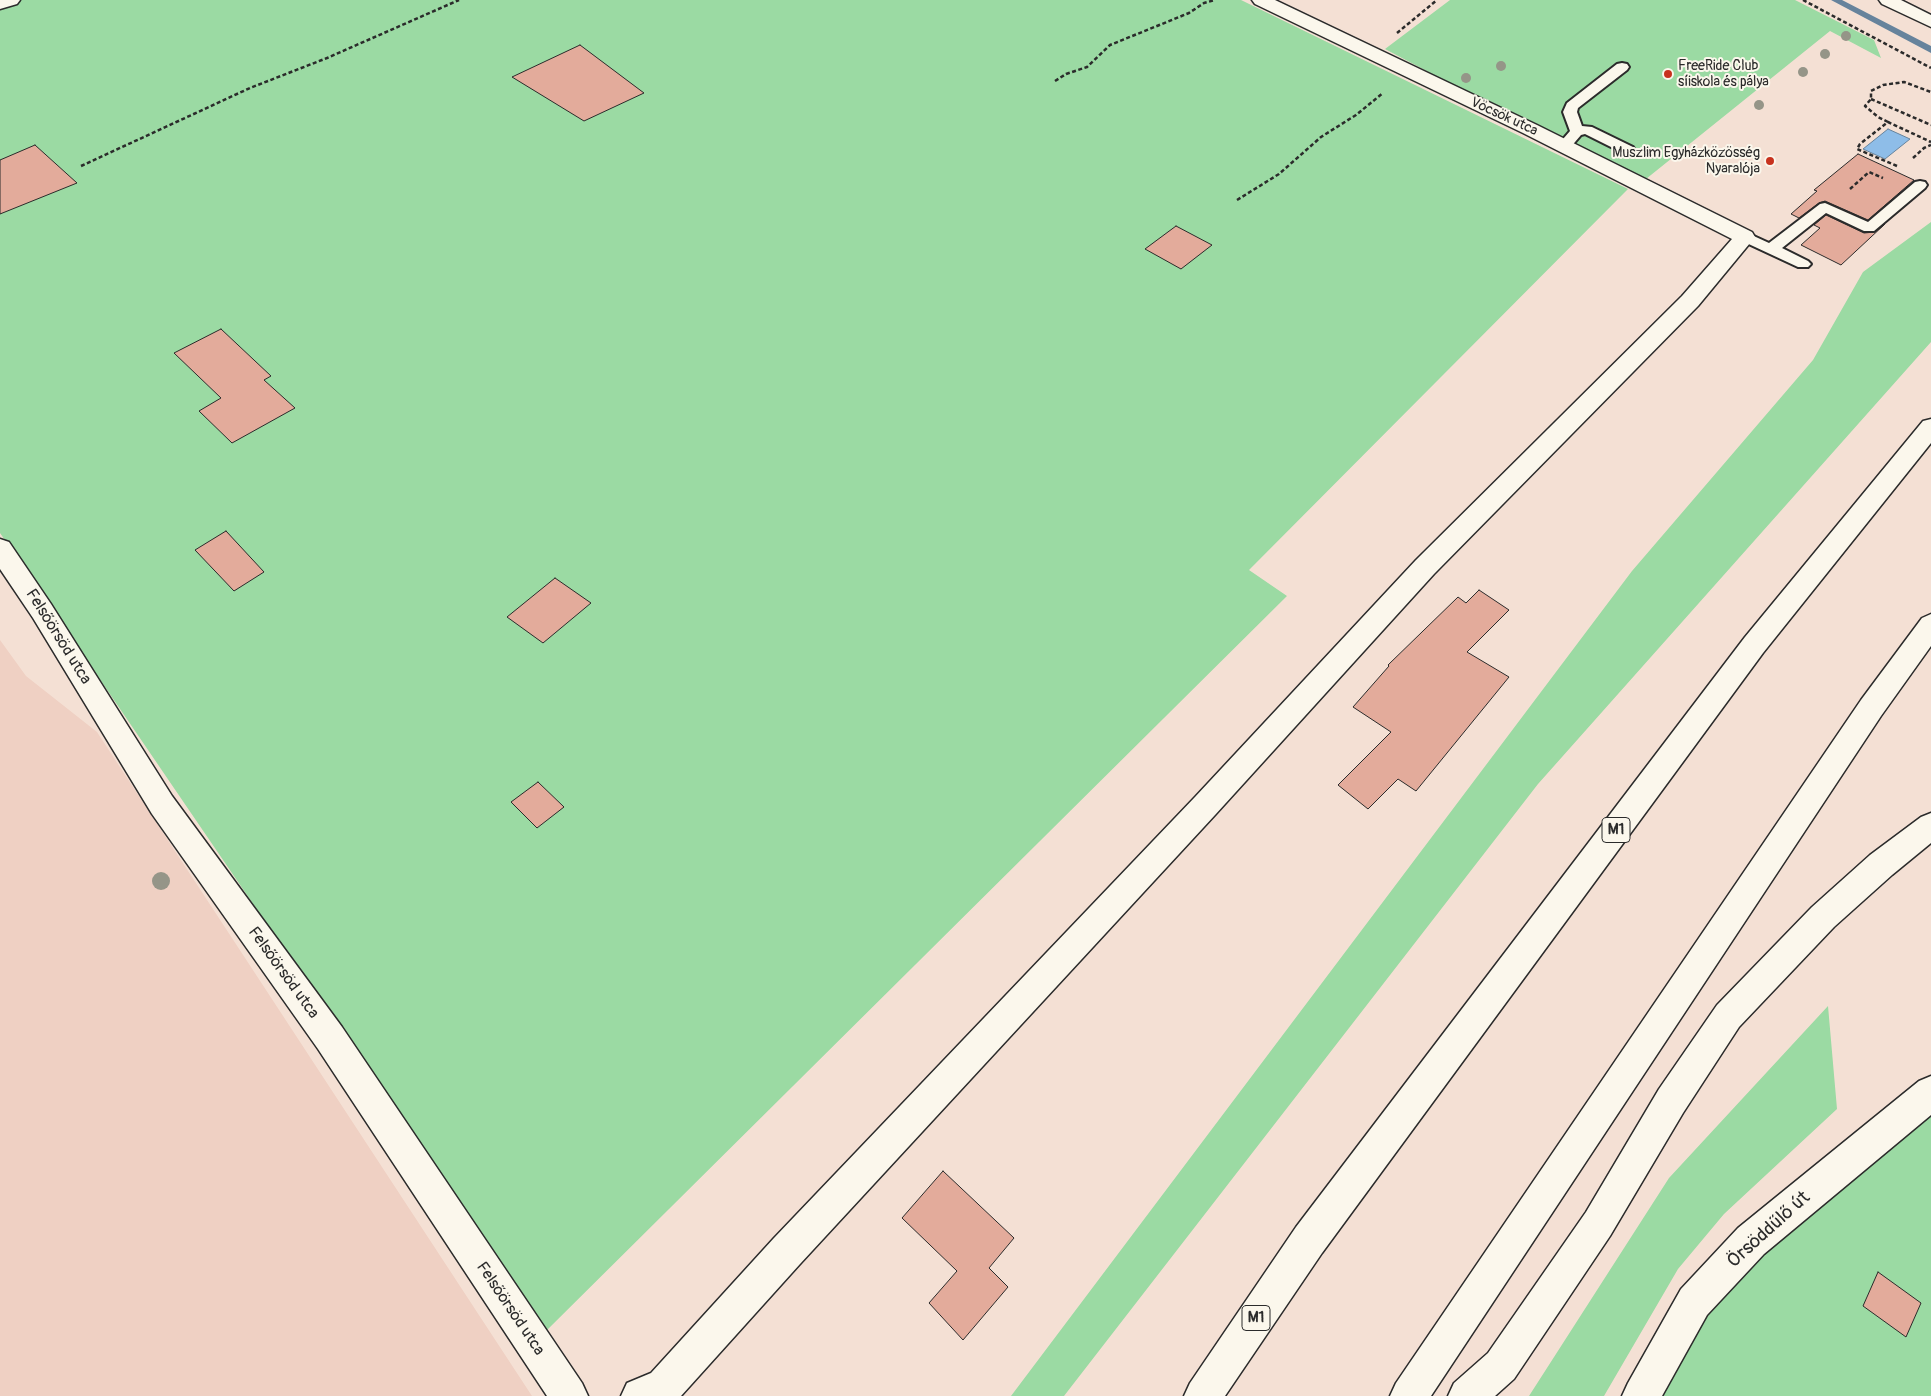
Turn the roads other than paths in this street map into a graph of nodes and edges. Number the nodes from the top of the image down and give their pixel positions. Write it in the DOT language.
graph roads {
  1 [pos="11,0"];
  2 [pos="1261,0"];
  3 [pos="1888,0"];
  4 [pos="0,4"];
  5 [pos="1931,22"];
  6 [pos="1622,67"];
  7 [pos="1577,131"];
  8 [pos="1564,146"];
  9 [pos="1628,150"];
  10 [pos="1920,186"];
  11 [pos="1757,243"];
  12 [pos="1803,264"];
  13 [pos="1931,427"];
  14 [pos="0,550"];
  15 [pos="1931,625"];
  16 [pos="1931,826"];
  17 [pos="1931,1093"];
  18 [pos="569,1396"];
  19 [pos="640,1396"];
  20 [pos="1203,1396"];
  21 [pos="1409,1396"];
  22 [pos="1467,1396"];
  23 [pos="1641,1396"];
  1 -- 4 [label="street"];
  2 -- 8 [label="street, Vöcsök utca"];
  3 -- 5 [label="street"];
  6 -- 7 [label="lane"];
  7 -- 8 [label="lane"];
  7 -- 9 [label="lane"];
  8 -- 11 [label="street, Vöcsök utca"];
  10 -- 11 [label="lane"];
  11 -- 12 [label="lane"];
  11 -- 19 [label="street"];
  13 -- 20 [label="street, M1"];
  14 -- 18 [label="street, Felsőörsöd utca"];
  15 -- 21 [label="street"];
  16 -- 22 [label="street"];
  17 -- 23 [label="street, Örsöddűlő út"];
}
